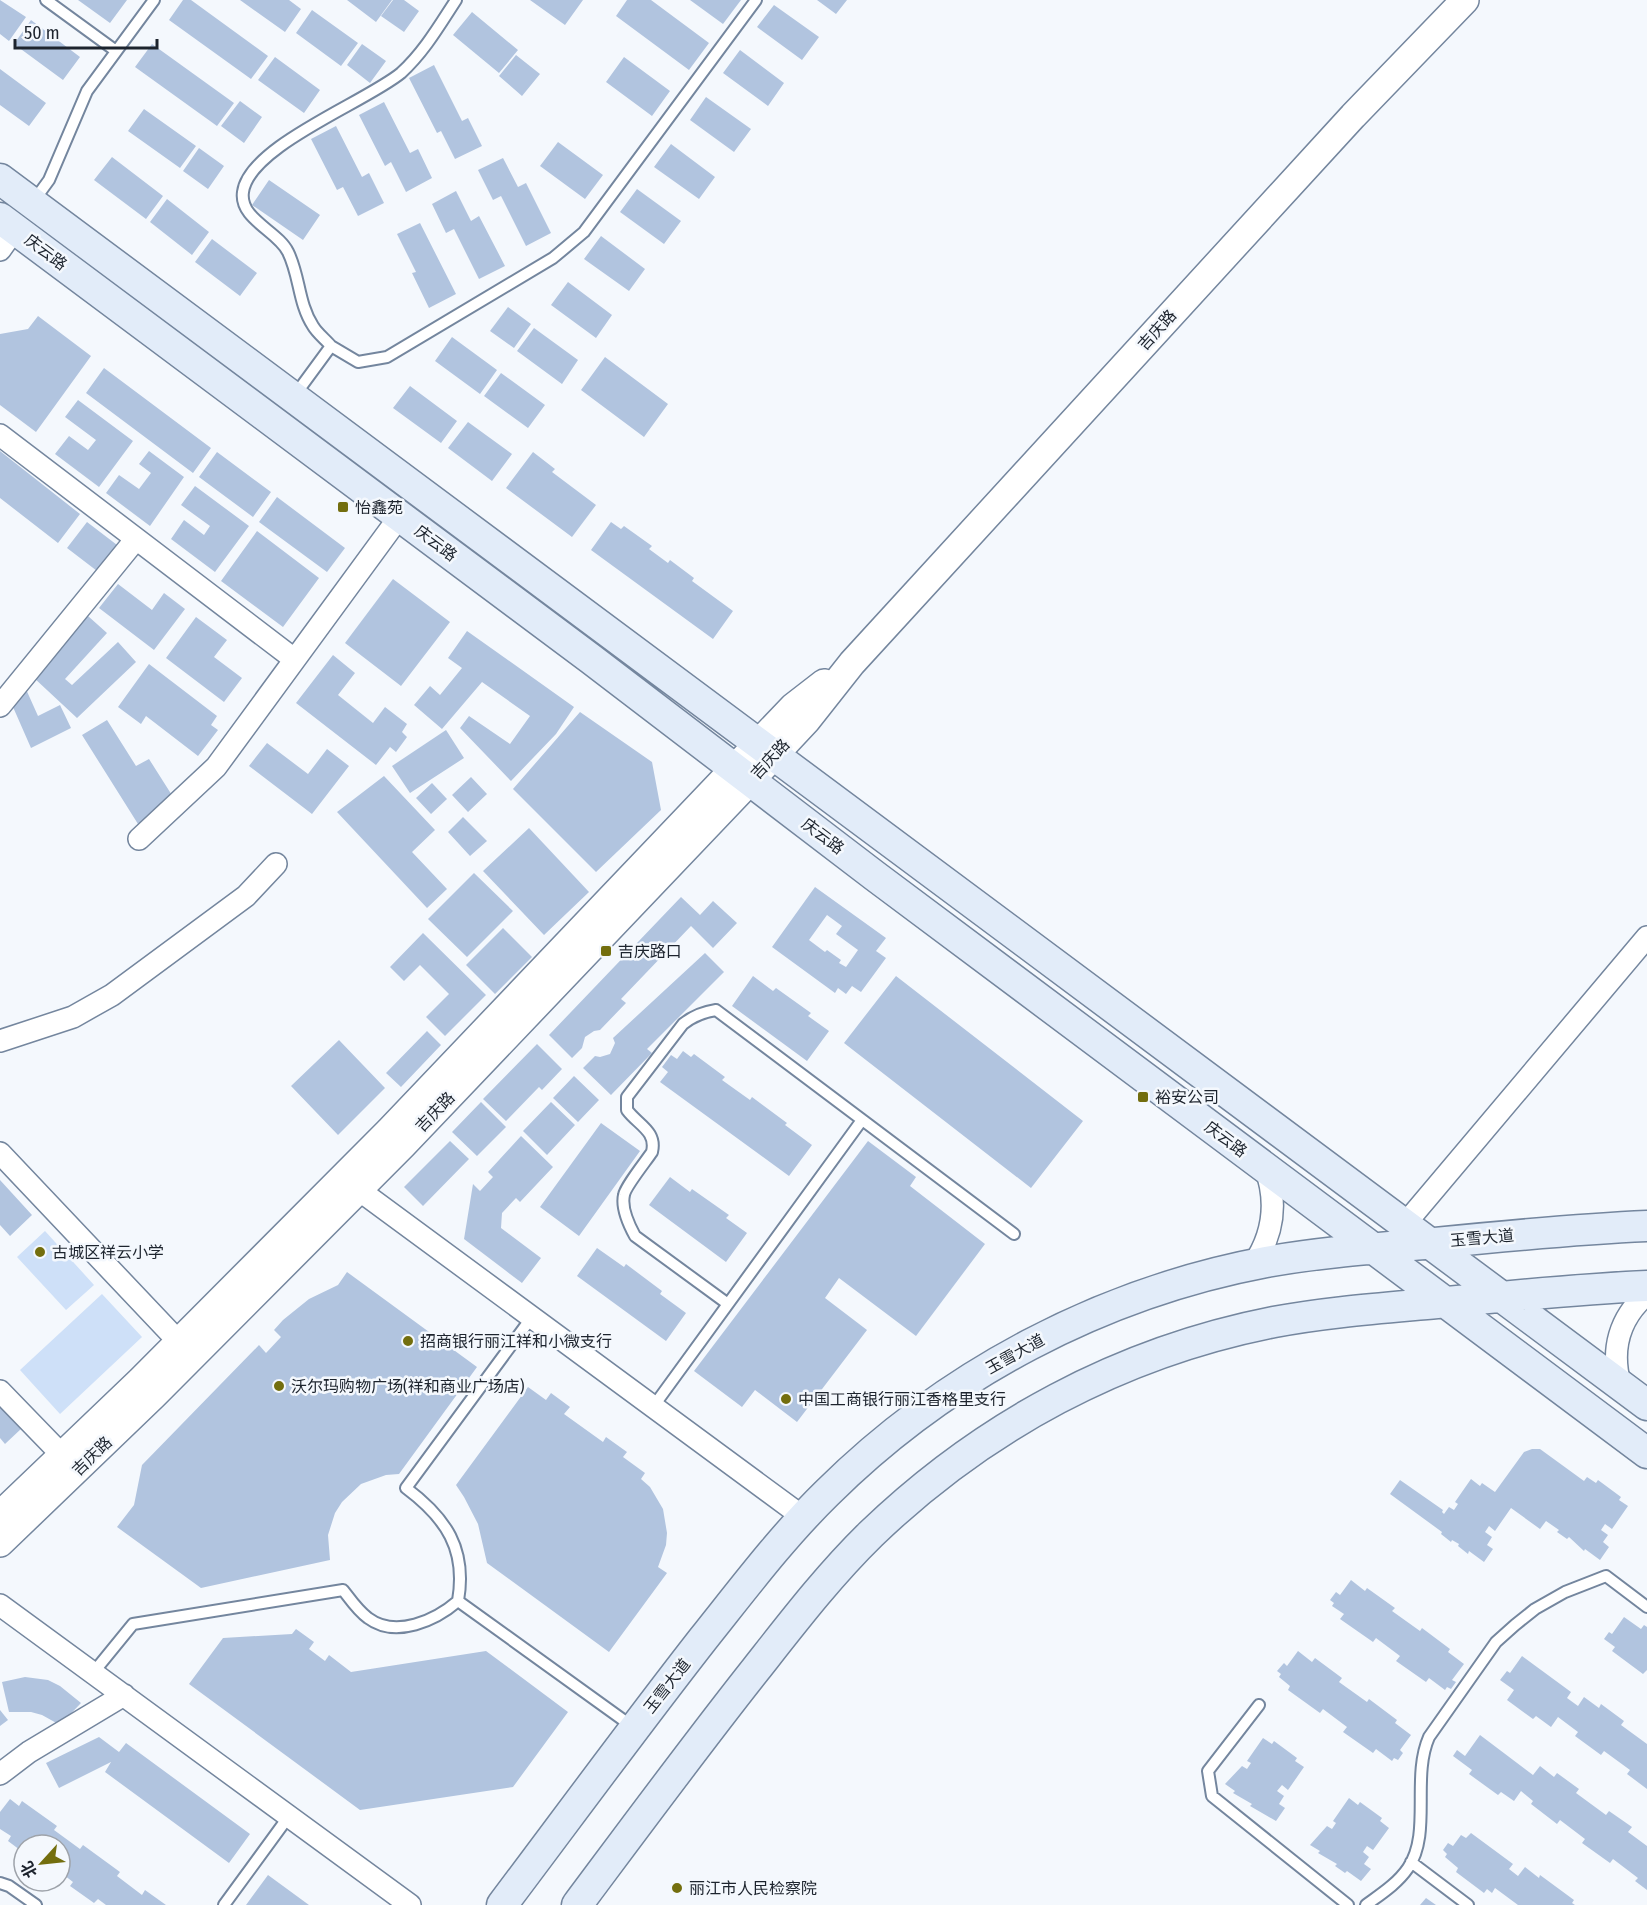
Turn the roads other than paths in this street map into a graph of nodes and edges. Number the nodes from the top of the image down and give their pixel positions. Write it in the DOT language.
graph roads {
  1 [pos="46,0"];
  2 [pos="154,0"];
  3 [pos="456,0"];
  4 [pos="756,0"];
  5 [pos="1464,0"];
  6 [pos="117,51"];
  7 [pos="0,179"];
  8 [pos="32,203"];
  9 [pos="5,232"];
  10 [pos="331,346"];
  11 [pos="293,397"];
  12 [pos="0,435"];
  13 [pos="400,516"];
  14 [pos="136,539"];
  15 [pos="294,659"];
  16 [pos="0,706"];
  17 [pos="767,749"];
  18 [pos="742,775"];
  19 [pos="139,839"];
  20 [pos="276,864"];
  21 [pos="1647,937"];
  22 [pos="0,1041"];
  23 [pos="862,1120"];
  24 [pos="0,1153"];
  25 [pos="1265,1167"];
  26 [pos="359,1190"];
  27 [pos="1405,1224"];
  28 [pos="1647,1226"];
  29 [pos="1014,1234"];
  30 [pos="1431,1243"];
  31 [pos="1374,1249"];
  32 [pos="1253,1265"];
  33 [pos="1647,1286"];
  34 [pos="1647,1294"];
  35 [pos="1502,1296"];
  36 [pos="1445,1302"];
  37 [pos="728,1304"];
  38 [pos="532,1317"];
  39 [pos="179,1342"];
  40 [pos="1620,1384"];
  41 [pos="0,1391"];
  42 [pos="1647,1404"];
  43 [pos="653,1407"];
  44 [pos="1647,1453"];
  45 [pos="63,1456"];
  46 [pos="0,1515"];
  47 [pos="803,1517"];
  48 [pos="0,1543"];
  49 [pos="458,1601"];
  50 [pos="0,1605"];
  51 [pos="1647,1607"];
  52 [pos="93,1673"];
  53 [pos="124,1695"];
  54 [pos="1259,1705"];
  55 [pos="635,1728"];
  56 [pos="0,1774"];
  57 [pos="289,1816"];
  58 [pos="1411,1863"];
  59 [pos="0,1883"];
  60 [pos="36,1905"];
  61 [pos="224,1905"];
  62 [pos="410,1905"];
  63 [pos="502,1905"];
  64 [pos="577,1905"];
  65 [pos="1348,1905"];
  66 [pos="1366,1905"];
  67 [pos="1468,1905"];
  1 -- 6 [label="lane"];
  2 -- 6 [label="lane"];
  3 -- 10 [label="lane"];
  4 -- 10 [label="lane"];
  5 -- 17 [label="street, 吉庆路"];
  6 -- 8 [label="lane"];
  7 -- 8 [label="main road, 庆云路"];
  8 -- 11 [label="main road, 庆云路"];
  9 -- 13 [label="main road, 庆云路"];
  10 -- 11 [label="lane"];
  11 -- 17 [label="main road, 庆云路"];
  12 -- 14 [label="street"];
  13 -- 15 [label="street"];
  13 -- 18 [label="main road, 庆云路"];
  14 -- 15 [label="street"];
  14 -- 16 [label="street"];
  15 -- 19 [label="street"];
  17 -- 18 [label="street, 吉庆路"];
  17 -- 27 [label="main road, 庆云路"];
  18 -- 25 [label="main road, 庆云路"];
  18 -- 26 [label="street, 吉庆路"];
  18 -- 39 [label="street, 吉庆路"];
  20 -- 22 [label="street"];
  21 -- 27 [label="street"];
  23 -- 29 [label="lane"];
  23 -- 37 [label="lane"];
  23 -- 37 [label="lane"];
  24 -- 39 [label="street"];
  25 -- 31 [label="main road, 庆云路"];
  25 -- 32 [label="street"];
  26 -- 38 [label="street"];
  26 -- 48 [label="street, 吉庆路"];
  27 -- 30 [label="main road, 庆云路"];
  28 -- 30 [label="main road, 玉雪大道"];
  30 -- 31 [label="main road, 玉雪大道"];
  30 -- 35 [label="main road, 庆云路"];
  31 -- 32 [label="main road, 玉雪大道"];
  31 -- 36 [label="main road, 庆云路"];
  32 -- 47 [label="main road, 玉雪大道"];
  33 -- 35 [label="main road"];
  34 -- 40 [label="street"];
  35 -- 36 [label="main road"];
  35 -- 40 [label="main road, 庆云路"];
  36 -- 44 [label="main road, 庆云路"];
  36 -- 64 [label="main road"];
  37 -- 43 [label="lane"];
  38 -- 43 [label="street"];
  38 -- 49 [label="lane"];
  39 -- 45 [label="street, 吉庆路"];
  40 -- 42 [label="main road, 庆云路"];
  41 -- 45 [label="street"];
  43 -- 47 [label="street"];
  45 -- 46 [label="street, 吉庆路"];
  47 -- 55 [label="main road, 玉雪大道"];
  49 -- 52 [label="lane"];
  49 -- 55 [label="lane"];
  50 -- 52 [label="street"];
  51 -- 58 [label="lane"];
  52 -- 53 [label="street"];
  53 -- 56 [label="street"];
  53 -- 57 [label="street"];
  54 -- 65 [label="lane"];
  55 -- 63 [label="main road, 玉雪大道"];
  57 -- 61 [label="lane"];
  57 -- 62 [label="street"];
  58 -- 66 [label="lane"];
  58 -- 67 [label="lane"];
  59 -- 60 [label="lane"];
}
